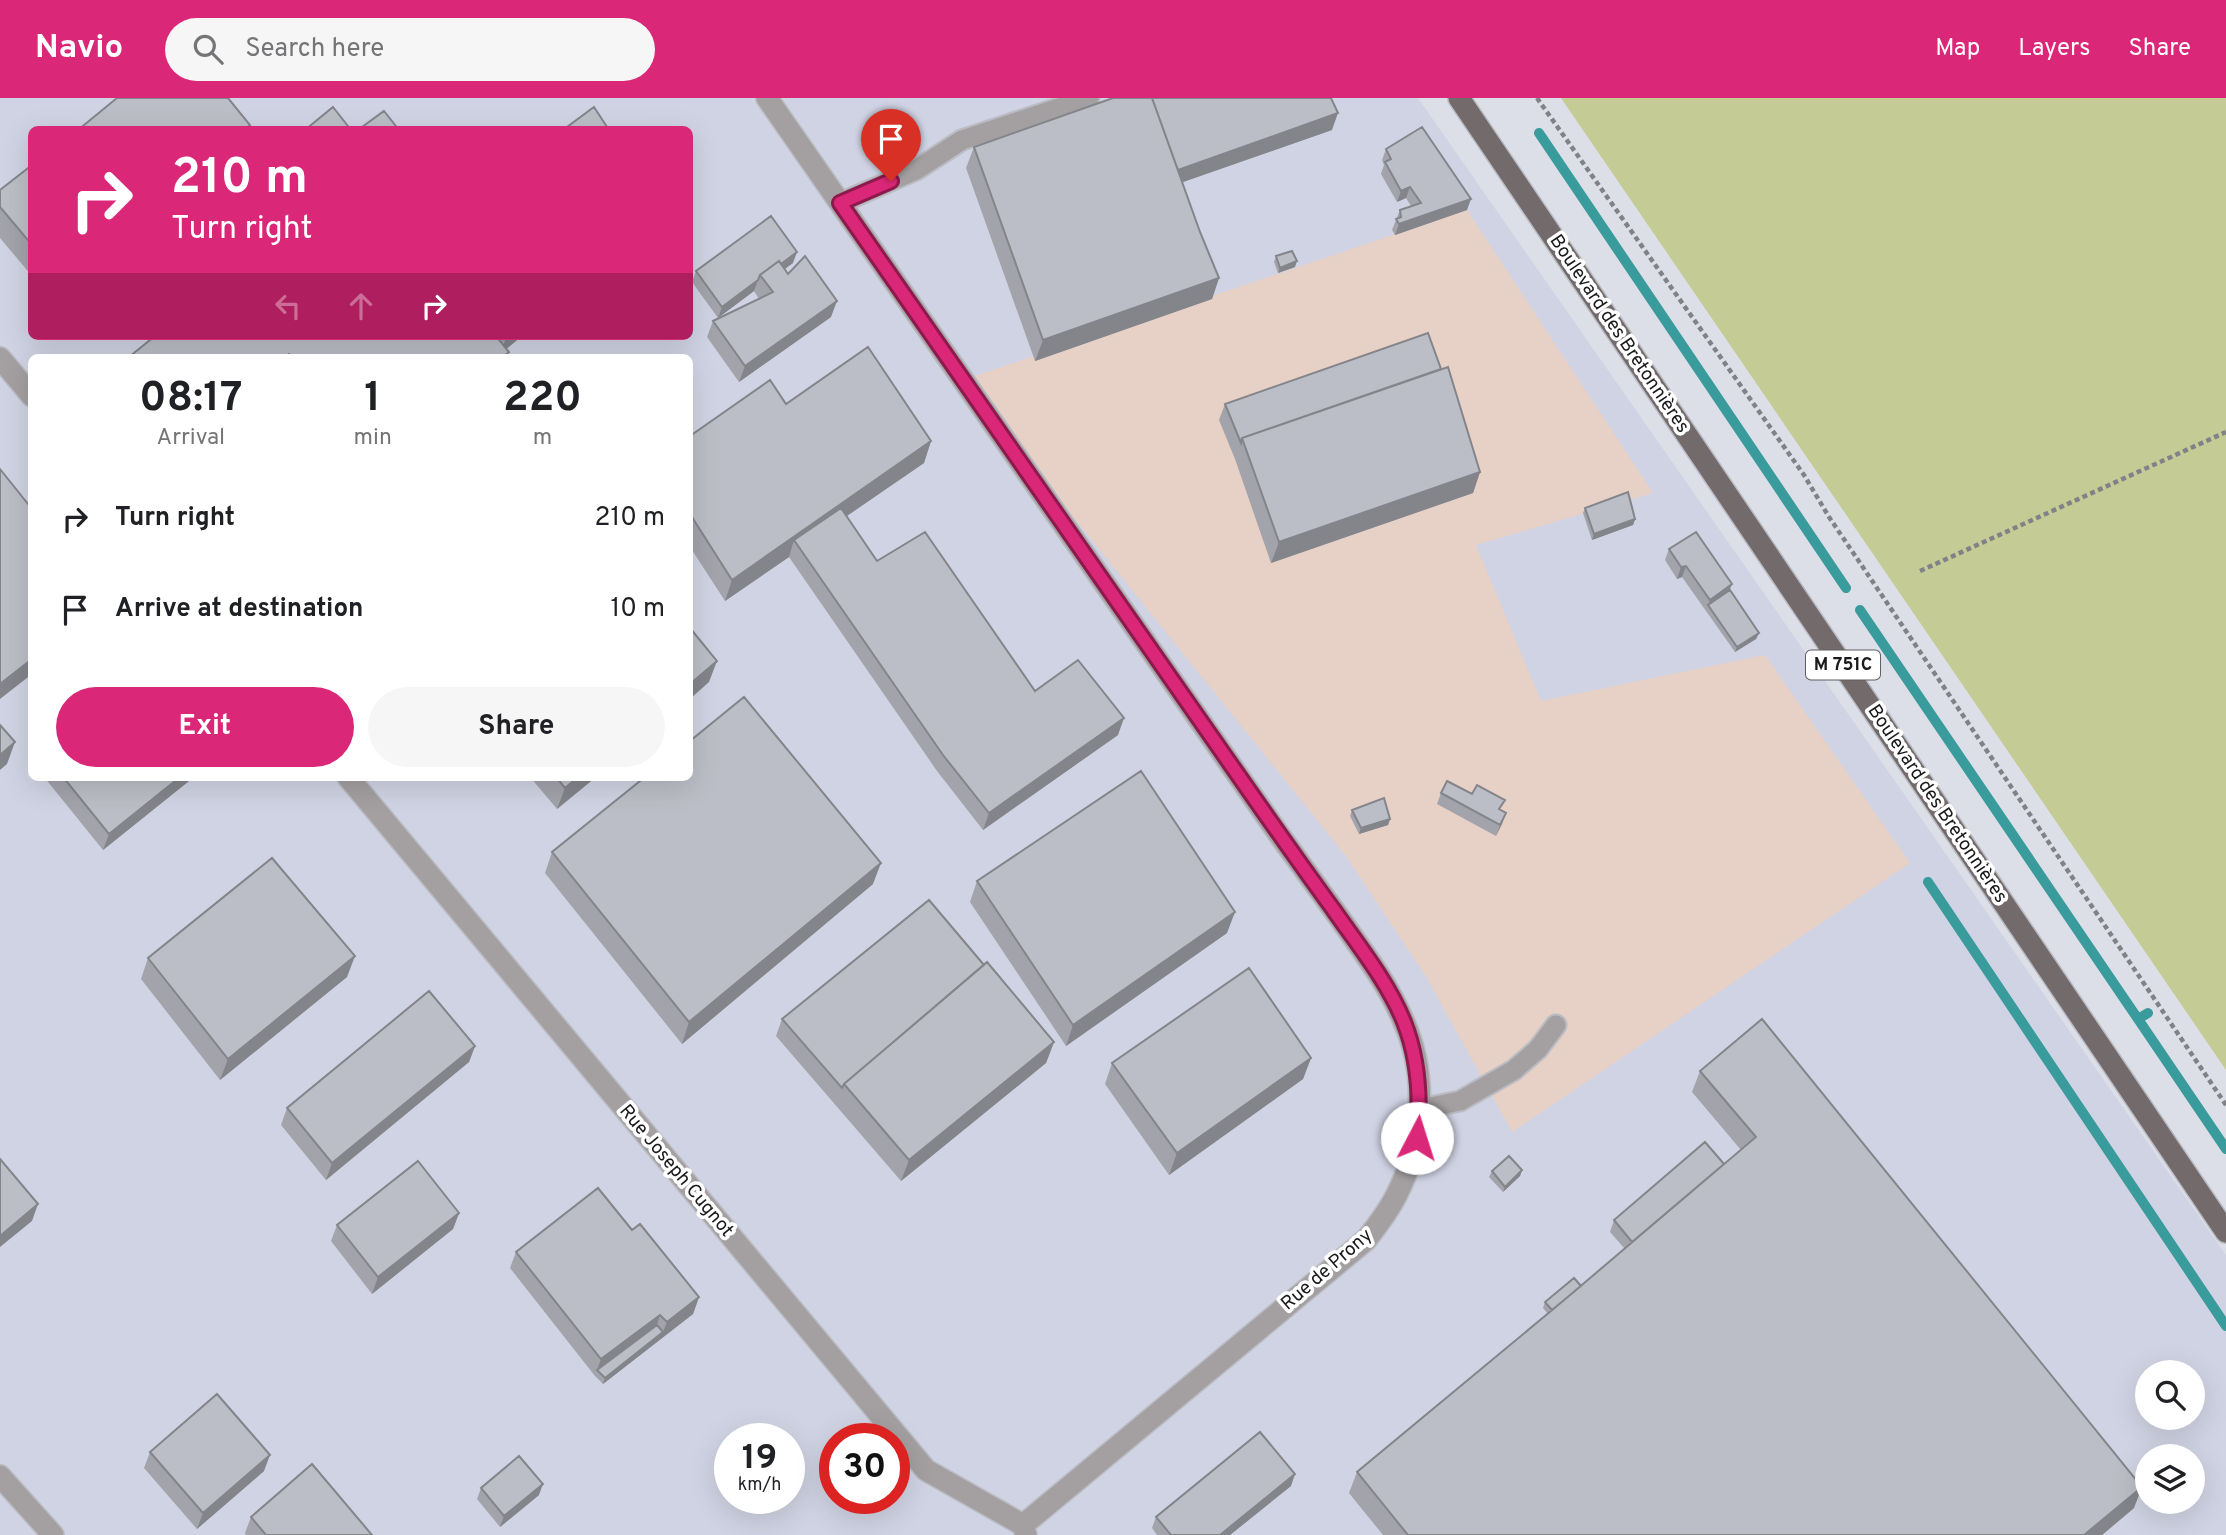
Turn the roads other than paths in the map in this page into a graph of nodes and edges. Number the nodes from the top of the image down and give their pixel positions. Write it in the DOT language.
graph roads {
  1 [pos="767,98"];
  2 [pos="1089,98"];
  3 [pos="1459,98"];
  4 [pos="840,203"];
  5 [pos="0,358"];
  6 [pos="28,391"];
  7 [pos="351,781"];
  8 [pos="1556,1025"];
  9 [pos="1420,1109"];
  10 [pos="2226,1231"];
  11 [pos="0,1476"];
  12 [pos="1025,1530"];
  13 [pos="52,1535"];
  1 -- 4 [label="street, Rue de Prony"];
  2 -- 4 [label="lane"];
  3 -- 10 [label="main road, Boulevard des Bretonnières / M 751C"];
  4 -- 9 [label="street, Rue de Prony"];
  5 -- 6 [label="street"];
  7 -- 12 [label="street, Rue Joseph Cugnot"];
  8 -- 9 [label="lane"];
  9 -- 12 [label="street, Rue de Prony"];
  11 -- 13 [label="street"];
}
